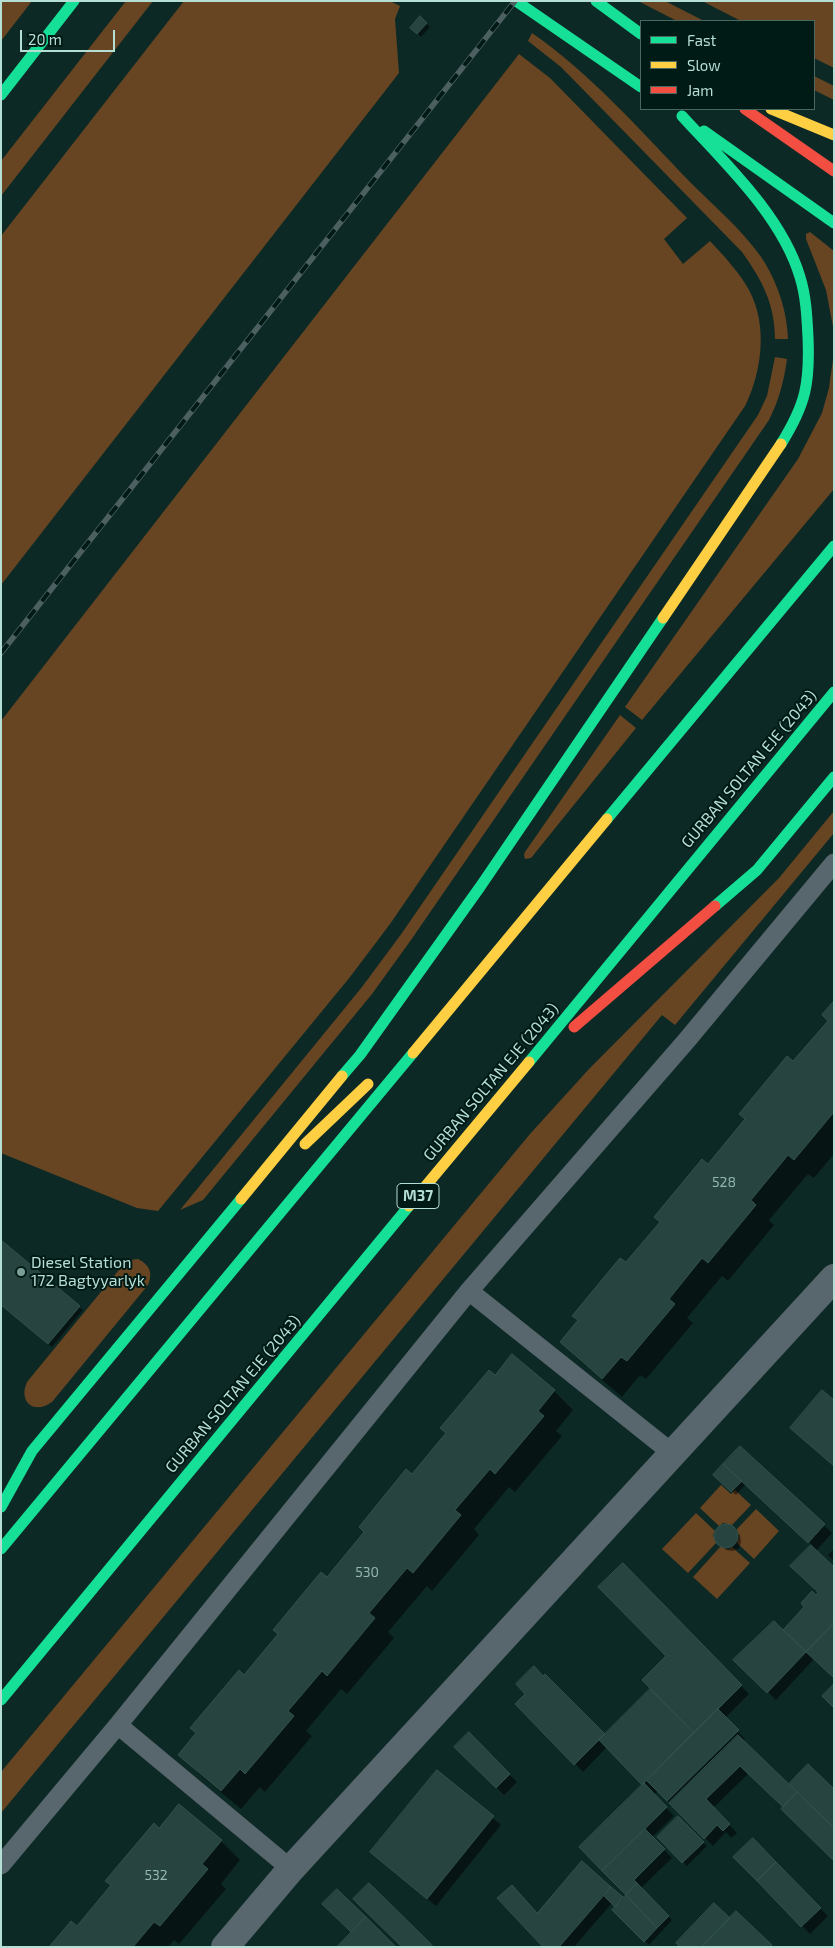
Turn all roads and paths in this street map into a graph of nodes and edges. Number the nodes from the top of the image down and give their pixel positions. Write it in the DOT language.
graph roads {
  1 [pos="74,1"];
  2 [pos="516,1"];
  3 [pos="596,1"];
  4 [pos="640,33"];
  5 [pos="640,86"];
  6 [pos="1,95"];
  7 [pos="673,110"];
  8 [pos="746,110"];
  9 [pos="773,110"];
  10 [pos="682,116"];
  11 [pos="834,135"];
  12 [pos="834,171"];
  13 [pos="834,223"];
  14 [pos="834,546"];
  15 [pos="834,692"];
  16 [pos="834,777"];
  17 [pos="833,866"];
  18 [pos="475,979"];
  19 [pos="391,1061"];
  20 [pos="377,1074"];
  21 [pos="516,1077"];
  22 [pos="300,1150"];
  23 [pos="279,1170"];
  24 [pos="202,1245"];
  25 [pos="834,1278"];
  26 [pos="469,1291"];
  27 [pos="672,1454"];
  28 [pos="1,1507"];
  29 [pos="1,1548"];
  30 [pos="1,1700"];
  31 [pos="118,1725"];
  32 [pos="1,1865"];
  33 [pos="292,1869"];
  34 [pos="225,1947"];
  1 -- 6 [label="main road"];
  2 -- 5 [label="main road"];
  3 -- 4 [label="main road"];
  7 -- 10 [label="main road"];
  8 -- 12 [label="main road"];
  9 -- 11 [label="main road"];
  10 -- 13 [label="main road"];
  10 -- 24 [label="main road"];
  14 -- 18 [label="main road"];
  15 -- 21 [label="main road, GURBAN SOLTAN EJE (2043) / M37"];
  16 -- 21 [label="main road"];
  17 -- 26 [label="lane"];
  18 -- 19 [label="main road"];
  18 -- 29 [label="main road"];
  20 -- 22 [label="main road"];
  21 -- 30 [label="main road, GURBAN SOLTAN EJE (2043) / M37"];
  23 -- 24 [label="main road"];
  24 -- 28 [label="main road"];
  25 -- 27 [label="street"];
  26 -- 27 [label="lane"];
  26 -- 31 [label="lane"];
  27 -- 33 [label="street"];
  31 -- 32 [label="lane"];
  31 -- 33 [label="lane"];
  33 -- 34 [label="street"];
}
